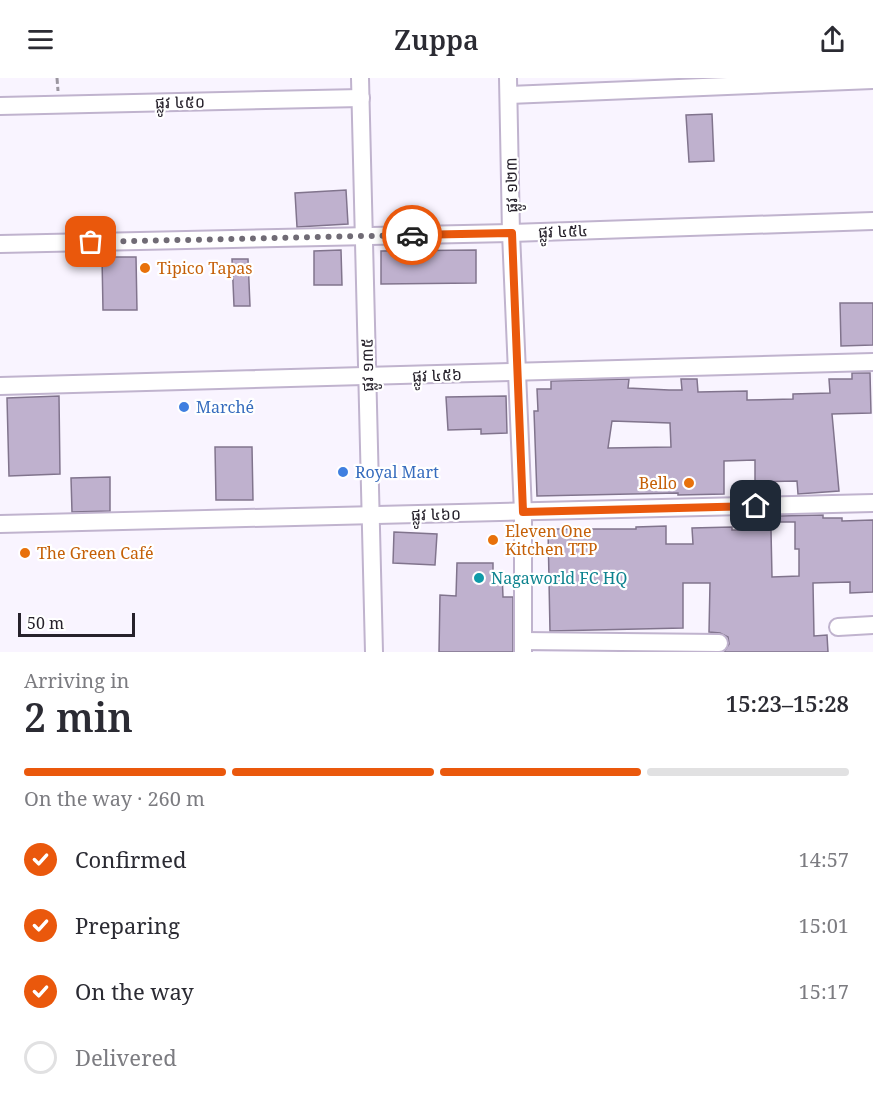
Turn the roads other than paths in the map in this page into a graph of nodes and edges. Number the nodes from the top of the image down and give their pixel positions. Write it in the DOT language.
graph roads {
  1 [pos="360,78"];
  2 [pos="873,80"];
  3 [pos="509,86"];
  4 [pos="361,98"];
  5 [pos="0,106"];
  6 [pos="873,221"];
  7 [pos="512,233"];
  8 [pos="364,236"];
  9 [pos="0,244"];
  10 [pos="873,362"];
  11 [pos="516,372"];
  12 [pos="368,377"];
  13 [pos="0,386"];
  14 [pos="873,503"];
  15 [pos="523,512"];
  16 [pos="370,515"];
  17 [pos="0,524"];
  18 [pos="873,625"];
  19 [pos="838,627"];
  20 [pos="719,643"];
  21 [pos="523,647"];
  22 [pos="374,652"];
  1 -- 4 [label="street, ផ្លូវ ១៣៥"];
  2 -- 3 [label="street"];
  3 -- 7 [label="street, ផ្លូវ ១២៣"];
  4 -- 5 [label="street, ផ្លូវ ៤៥០"];
  4 -- 8 [label="street, ផ្លូវ ១៣៥"];
  6 -- 7 [label="street, ផ្លូវ ៤៥៤"];
  7 -- 8 [label="street, ផ្លូវ ៤៥៤"];
  7 -- 11 [label="street, ផ្លូវ ១២៣"];
  8 -- 9 [label="street, ផ្លូវ ៤៥៤"];
  8 -- 12 [label="street, ផ្លូវ ១៣៥"];
  10 -- 11 [label="street, ផ្លូវ ៤៥៦"];
  11 -- 12 [label="street, ផ្លូវ ៤៥៦"];
  11 -- 15 [label="street, ផ្លូវ ១២៣"];
  12 -- 13 [label="street, ផ្លូវ ៤៥៦"];
  12 -- 16 [label="street, ផ្លូវ ១៣៥"];
  14 -- 15 [label="street, ផ្លូវ ៤៦០"];
  15 -- 16 [label="street, ផ្លូវ ៤៦០"];
  15 -- 21 [label="street, ផ្លូវ ១២៣"];
  16 -- 17 [label="street, ផ្លូវ ៤៦០"];
  16 -- 22 [label="street, ផ្លូវ ១៣៥"];
  18 -- 19 [label="street"];
  20 -- 21 [label="street"];
}
